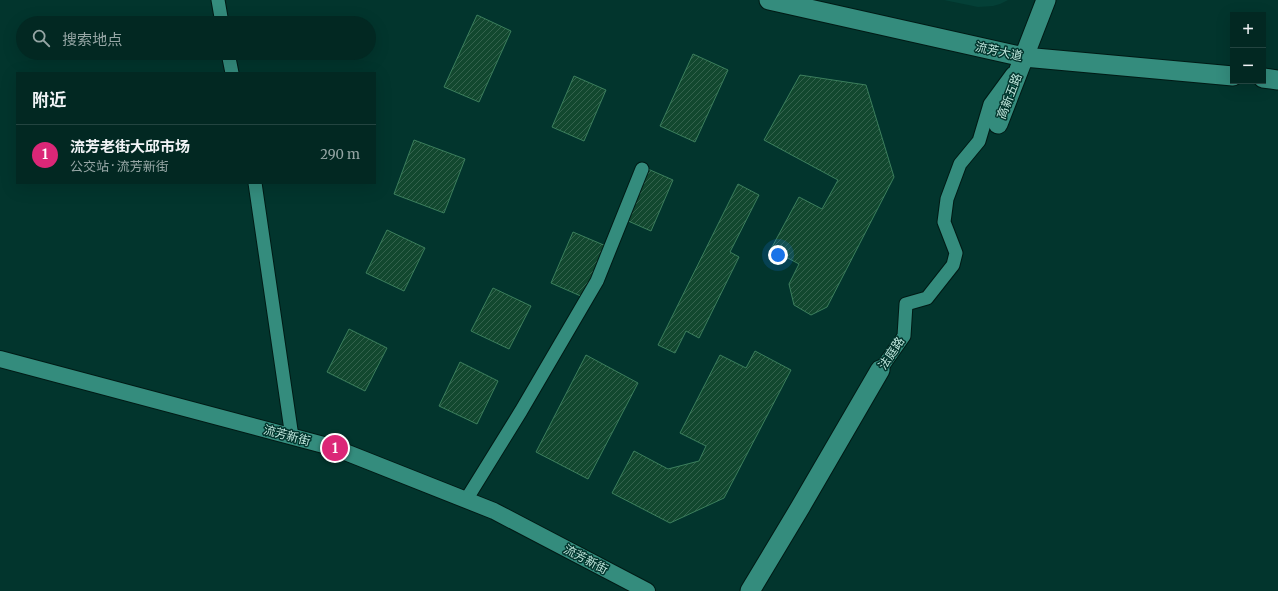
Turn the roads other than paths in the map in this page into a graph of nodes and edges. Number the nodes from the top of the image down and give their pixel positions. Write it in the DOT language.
graph roads {
  1 [pos="218,0"];
  2 [pos="769,0"];
  3 [pos="1046,0"];
  4 [pos="221,16"];
  5 [pos="1024,56"];
  6 [pos="229,60"];
  7 [pos="232,72"];
  8 [pos="1230,76"];
  9 [pos="1266,78"];
  10 [pos="1278,80"];
  11 [pos="998,124"];
  12 [pos="642,169"];
  13 [pos="255,184"];
  14 [pos="0,359"];
  15 [pos="880,370"];
  16 [pos="292,437"];
  17 [pos="466,500"];
  18 [pos="647,591"];
  19 [pos="750,591"];
  1 -- 4 [label="street"];
  2 -- 5 [label="main road, 流芳大道"];
  3 -- 5 [label="main road, 高新五路"];
  5 -- 8 [label="main road, 流芳大道"];
  5 -- 11 [label="main road, 高新五路"];
  5 -- 15 [label="street, 法庭路"];
  6 -- 7 [label="street"];
  9 -- 10 [label="main road"];
  12 -- 17 [label="street"];
  13 -- 16 [label="street"];
  14 -- 16 [label="street, 流芳新街"];
  15 -- 19 [label="main road, 法庭路"];
  16 -- 17 [label="street, 流芳新街"];
  17 -- 18 [label="street, 流芳新街"];
}
